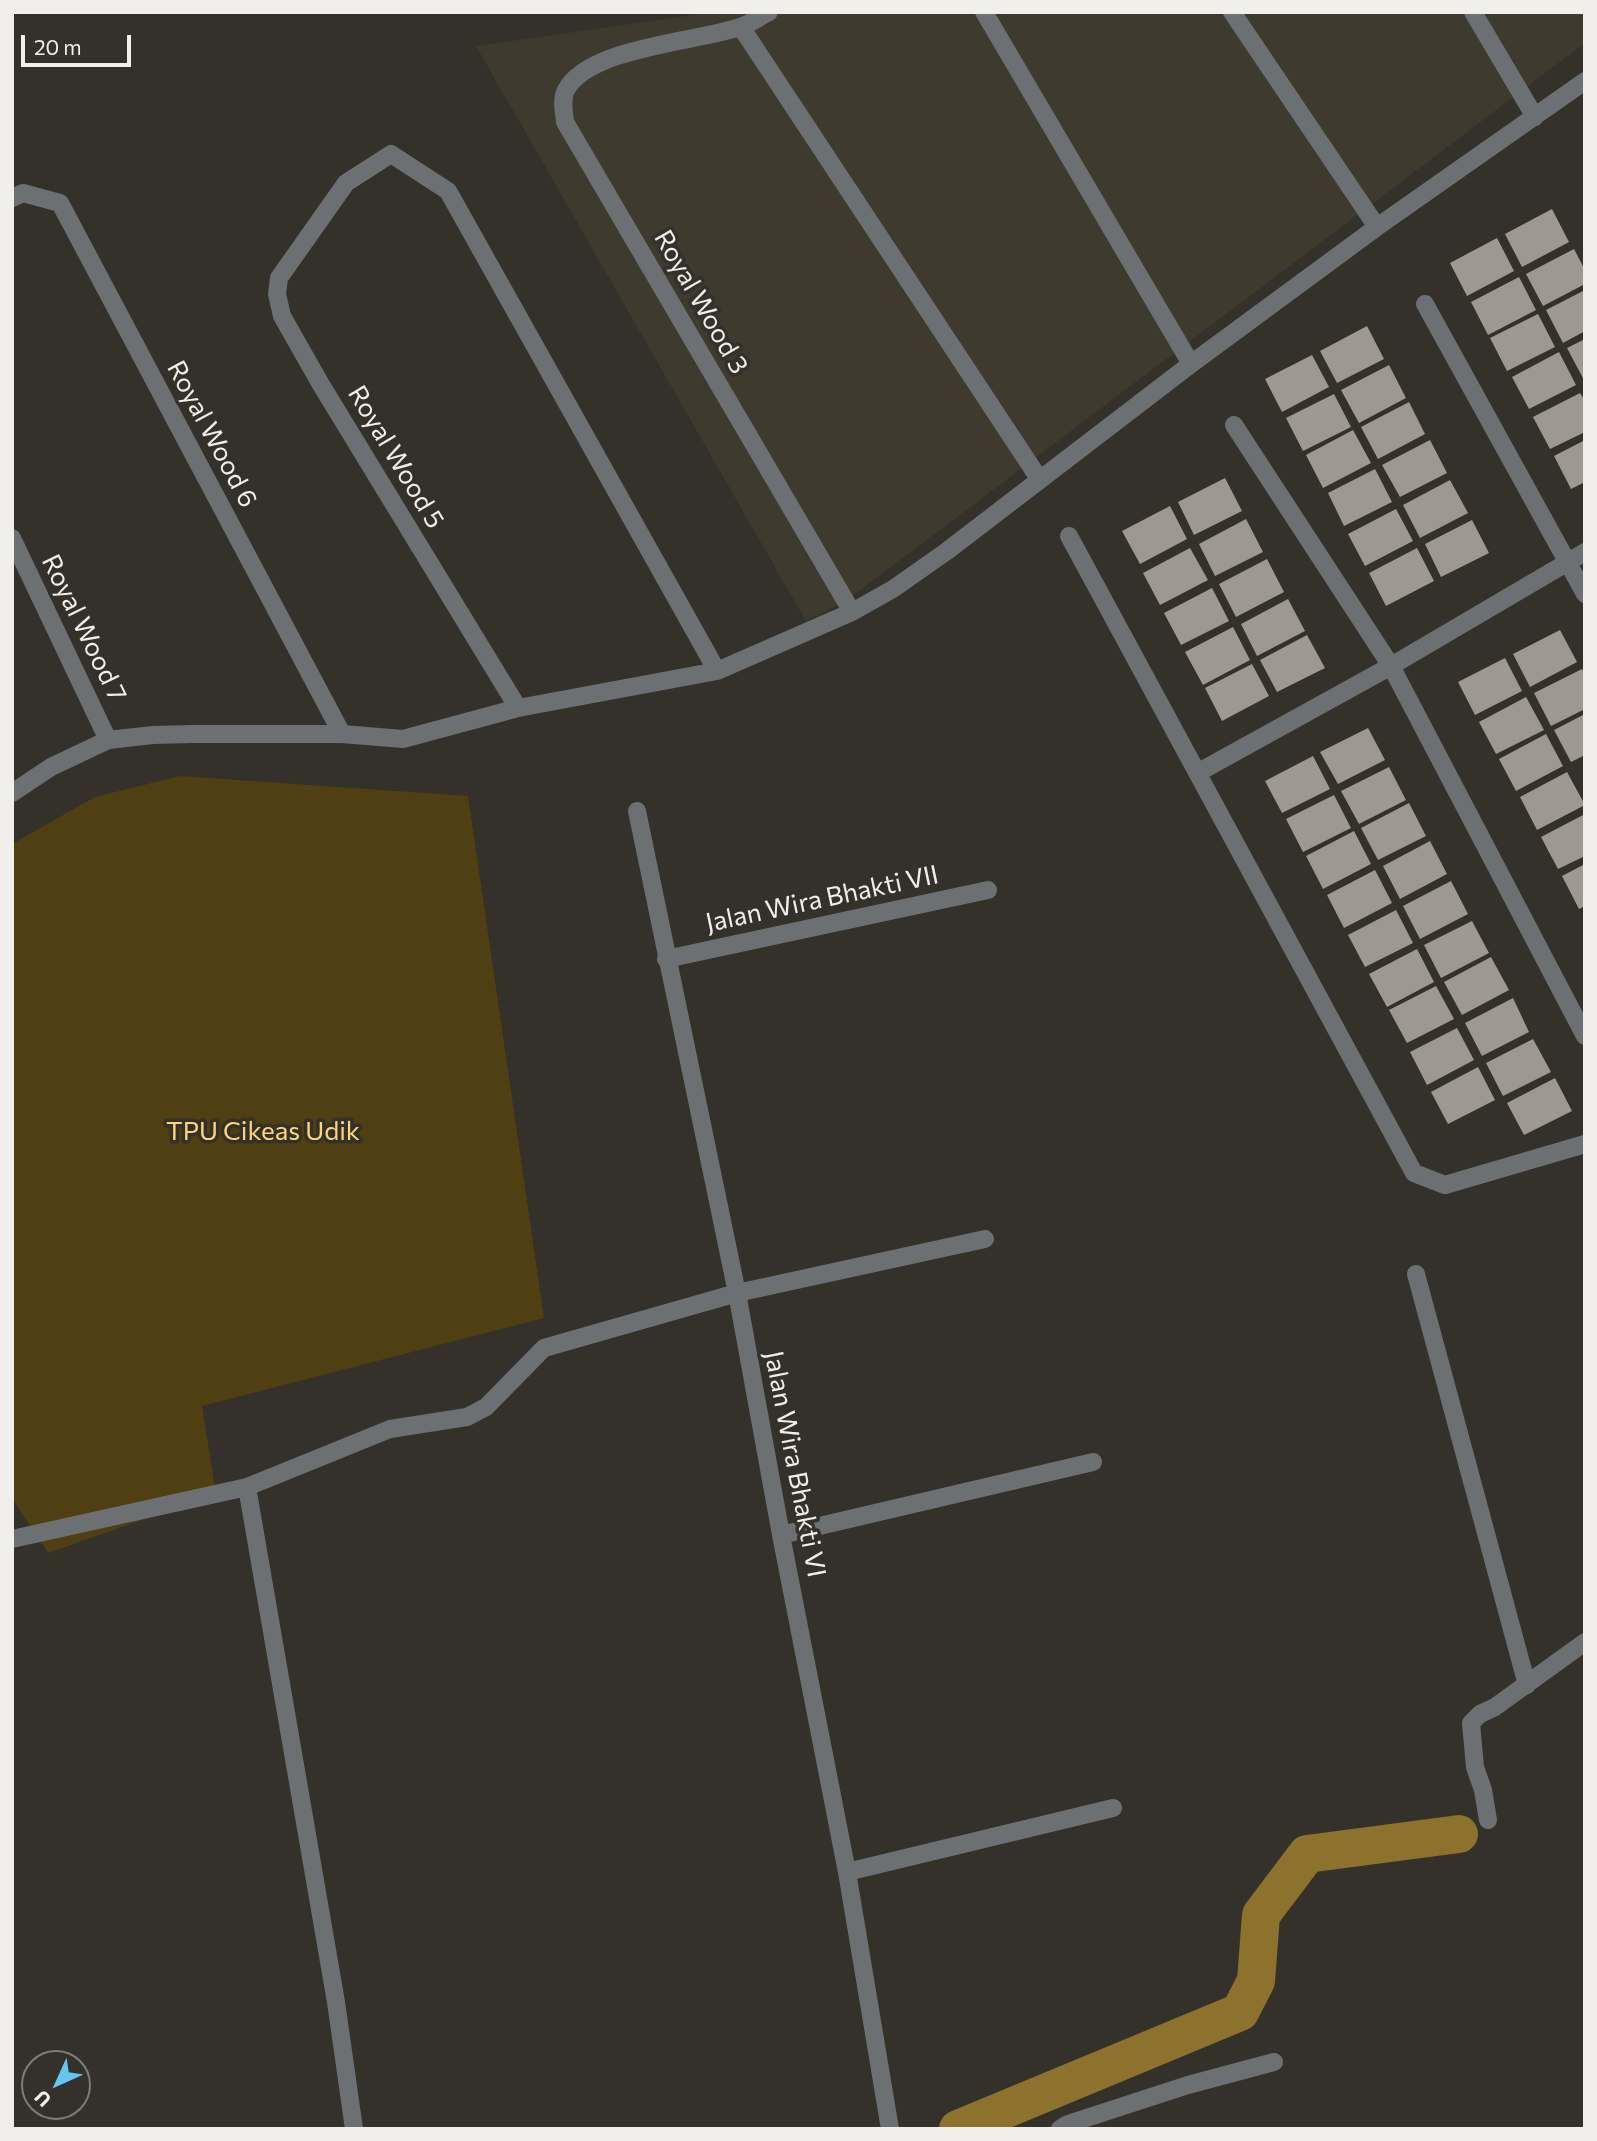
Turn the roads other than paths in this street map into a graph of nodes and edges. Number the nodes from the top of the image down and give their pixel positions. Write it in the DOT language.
graph roads {
  1 [pos="769,12"];
  2 [pos="984,12"];
  3 [pos="1232,12"];
  4 [pos="1473,12"];
  5 [pos="741,27"];
  6 [pos="1585,81"];
  7 [pos="1535,117"];
  8 [pos="12,198"];
  9 [pos="1377,227"];
  10 [pos="1425,304"];
  11 [pos="1191,364"];
  12 [pos="1234,425"];
  13 [pos="1040,480"];
  14 [pos="1069,536"];
  15 [pos="12,538"];
  16 [pos="1585,552"];
  17 [pos="1567,562"];
  18 [pos="1585,594"];
  19 [pos="852,612"];
  20 [pos="1391,666"];
  21 [pos="717,671"];
  22 [pos="517,708"];
  23 [pos="342,734"];
  24 [pos="108,740"];
  25 [pos="1199,772"];
  26 [pos="12,793"];
  27 [pos="636,811"];
  28 [pos="988,890"];
  29 [pos="666,959"];
  30 [pos="1585,1036"];
  31 [pos="1585,1144"];
  32 [pos="985,1239"];
  33 [pos="1416,1274"];
  34 [pos="737,1293"];
  35 [pos="1093,1462"];
  36 [pos="247,1486"];
  37 [pos="781,1535"];
  38 [pos="12,1539"];
  39 [pos="1585,1643"];
  40 [pos="1527,1685"];
  41 [pos="1113,1808"];
  42 [pos="1488,1820"];
  43 [pos="847,1872"];
  44 [pos="1274,2062"];
  45 [pos="1066,2127"];
  46 [pos="354,2129"];
  47 [pos="890,2129"];
  1 -- 5 [label="street, Royal Wood 3"];
  2 -- 11 [label="street"];
  3 -- 9 [label="street"];
  4 -- 7 [label="street"];
  5 -- 13 [label="street"];
  5 -- 19 [label="street, Royal Wood 3"];
  6 -- 7 [label="street"];
  7 -- 9 [label="street"];
  8 -- 23 [label="street, Royal Wood 6"];
  9 -- 11 [label="street"];
  10 -- 17 [label="street"];
  11 -- 13 [label="street"];
  12 -- 20 [label="street"];
  13 -- 19 [label="street"];
  14 -- 25 [label="street"];
  15 -- 24 [label="street, Royal Wood 7"];
  16 -- 17 [label="street"];
  17 -- 18 [label="street"];
  17 -- 20 [label="street"];
  19 -- 21 [label="street"];
  20 -- 25 [label="street"];
  20 -- 30 [label="street"];
  21 -- 22 [label="street"];
  21 -- 22 [label="street, Royal Wood 5"];
  22 -- 23 [label="street"];
  23 -- 24 [label="street"];
  24 -- 26 [label="street"];
  25 -- 31 [label="street"];
  27 -- 29 [label="street, Jalan Wira Bhakti VI"];
  28 -- 29 [label="street, Jalan Wira Bhakti VII"];
  29 -- 34 [label="street, Jalan Wira Bhakti VI"];
  32 -- 34 [label="street"];
  33 -- 40 [label="street"];
  34 -- 36 [label="street"];
  34 -- 37 [label="street, Jalan Wira Bhakti VI"];
  35 -- 37 [label="street"];
  36 -- 38 [label="street"];
  36 -- 46 [label="street"];
  37 -- 43 [label="street, Jalan Wira Bhakti VI"];
  39 -- 40 [label="street"];
  40 -- 42 [label="street"];
  41 -- 43 [label="street"];
  43 -- 47 [label="street, Jalan Wira Bhakti VI"];
  44 -- 45 [label="street"];
}
